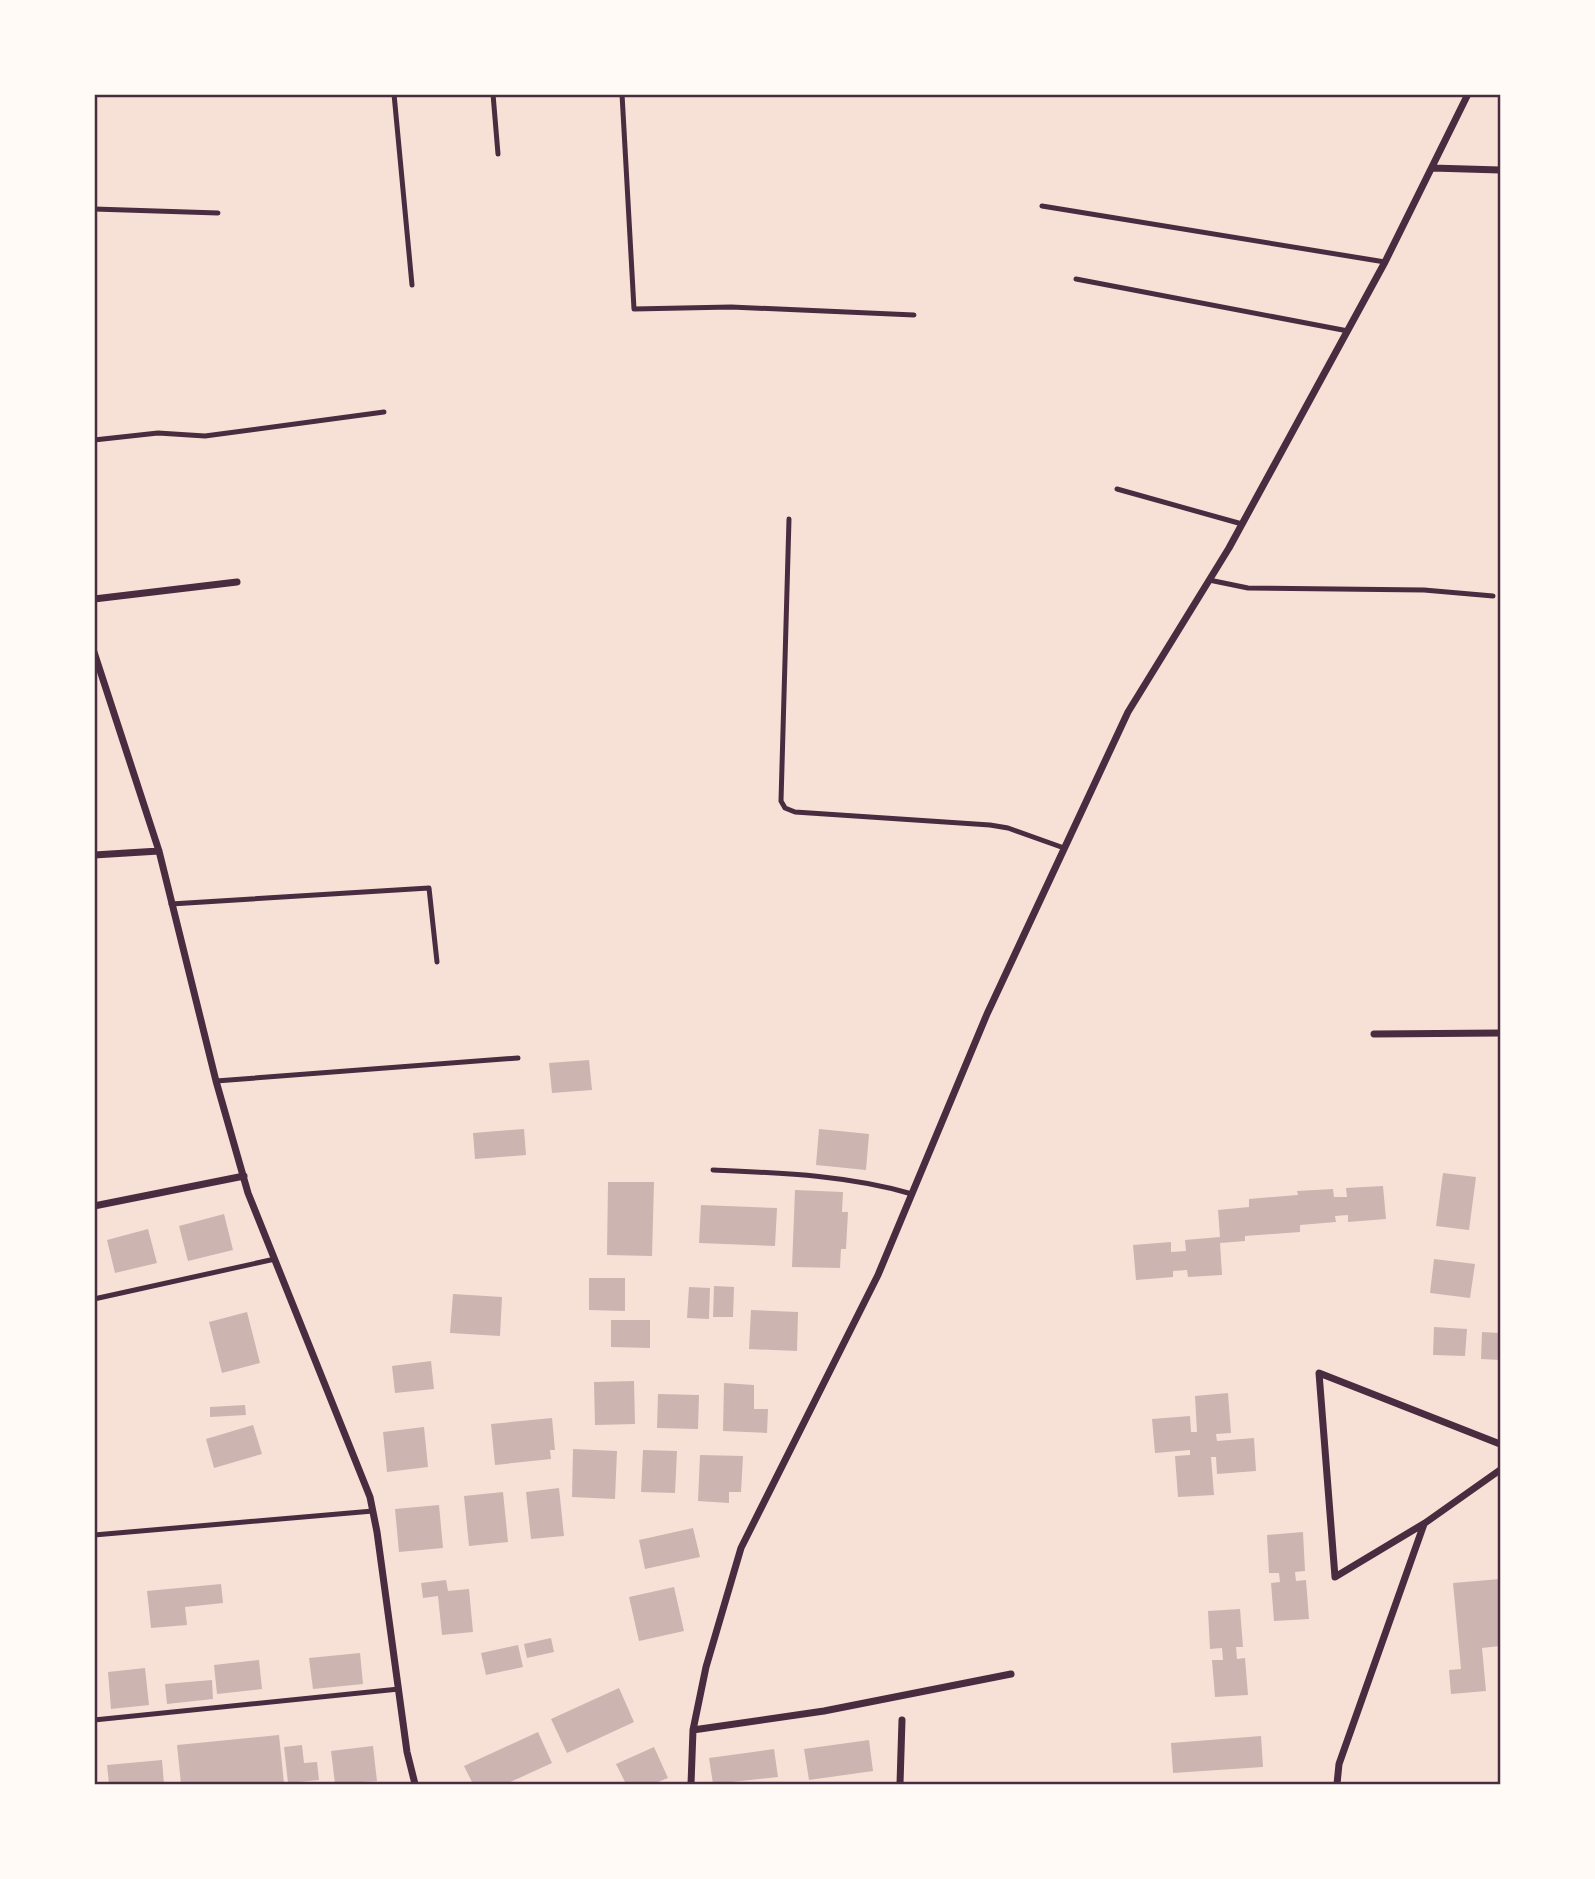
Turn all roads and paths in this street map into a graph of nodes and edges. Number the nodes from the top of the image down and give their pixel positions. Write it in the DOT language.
graph roads {
  1 [pos="394,94"];
  2 [pos="493,94"];
  3 [pos="622,94"];
  4 [pos="1468,94"];
  5 [pos="498,154"];
  6 [pos="1432,168"];
  7 [pos="1500,170"];
  8 [pos="1042,206"];
  9 [pos="94,209"];
  10 [pos="218,213"];
  11 [pos="1385,262"];
  12 [pos="1076,279"];
  13 [pos="412,285"];
  14 [pos="914,315"];
  15 [pos="1348,331"];
  16 [pos="384,412"];
  17 [pos="94,440"];
  18 [pos="1117,489"];
  19 [pos="789,519"];
  20 [pos="1242,524"];
  21 [pos="1209,580"];
  22 [pos="237,582"];
  23 [pos="1493,596"];
  24 [pos="94,599"];
  25 [pos="94,652"];
  26 [pos="1064,848"];
  27 [pos="159,850"];
  28 [pos="94,855"];
  29 [pos="171,904"];
  30 [pos="438,962"];
  31 [pos="1500,1032"];
  32 [pos="1374,1034"];
  33 [pos="518,1058"];
  34 [pos="216,1081"];
  35 [pos="713,1170"];
  36 [pos="244,1176"];
  37 [pos="912,1194"];
  38 [pos="94,1206"];
  39 [pos="275,1259"];
  40 [pos="94,1299"];
  41 [pos="1500,1444"];
  42 [pos="1500,1469"];
  43 [pos="373,1511"];
  44 [pos="1424,1523"];
  45 [pos="94,1535"];
  46 [pos="1011,1674"];
  47 [pos="399,1689"];
  48 [pos="94,1720"];
  49 [pos="902,1720"];
  50 [pos="693,1730"];
  51 [pos="415,1784"];
  52 [pos="691,1784"];
  53 [pos="900,1784"];
  54 [pos="1337,1784"];
  1 -- 13 [label="lane"];
  2 -- 5 [label="lane"];
  3 -- 14 [label="lane"];
  4 -- 6 [label="street"];
  6 -- 7 [label="street"];
  6 -- 11 [label="street"];
  8 -- 11 [label="lane"];
  9 -- 10 [label="lane"];
  11 -- 15 [label="street"];
  12 -- 15 [label="lane"];
  15 -- 20 [label="street"];
  16 -- 17 [label="lane"];
  18 -- 20 [label="lane"];
  19 -- 26 [label="lane"];
  20 -- 21 [label="street"];
  21 -- 23 [label="lane"];
  21 -- 26 [label="street"];
  22 -- 24 [label="street"];
  25 -- 27 [label="street"];
  26 -- 37 [label="street"];
  27 -- 28 [label="street"];
  27 -- 29 [label="street"];
  29 -- 30 [label="lane"];
  29 -- 34 [label="street"];
  31 -- 32 [label="street"];
  33 -- 34 [label="lane"];
  34 -- 36 [label="street"];
  35 -- 37 [label="lane"];
  36 -- 38 [label="street"];
  36 -- 39 [label="street"];
  37 -- 50 [label="street"];
  39 -- 40 [label="lane"];
  39 -- 43 [label="street"];
  41 -- 44 [label="street"];
  42 -- 44 [label="street"];
  43 -- 45 [label="lane"];
  43 -- 47 [label="street"];
  44 -- 54 [label="street"];
  46 -- 50 [label="street"];
  47 -- 48 [label="lane"];
  47 -- 51 [label="street"];
  49 -- 53 [label="street"];
  50 -- 52 [label="street"];
}
